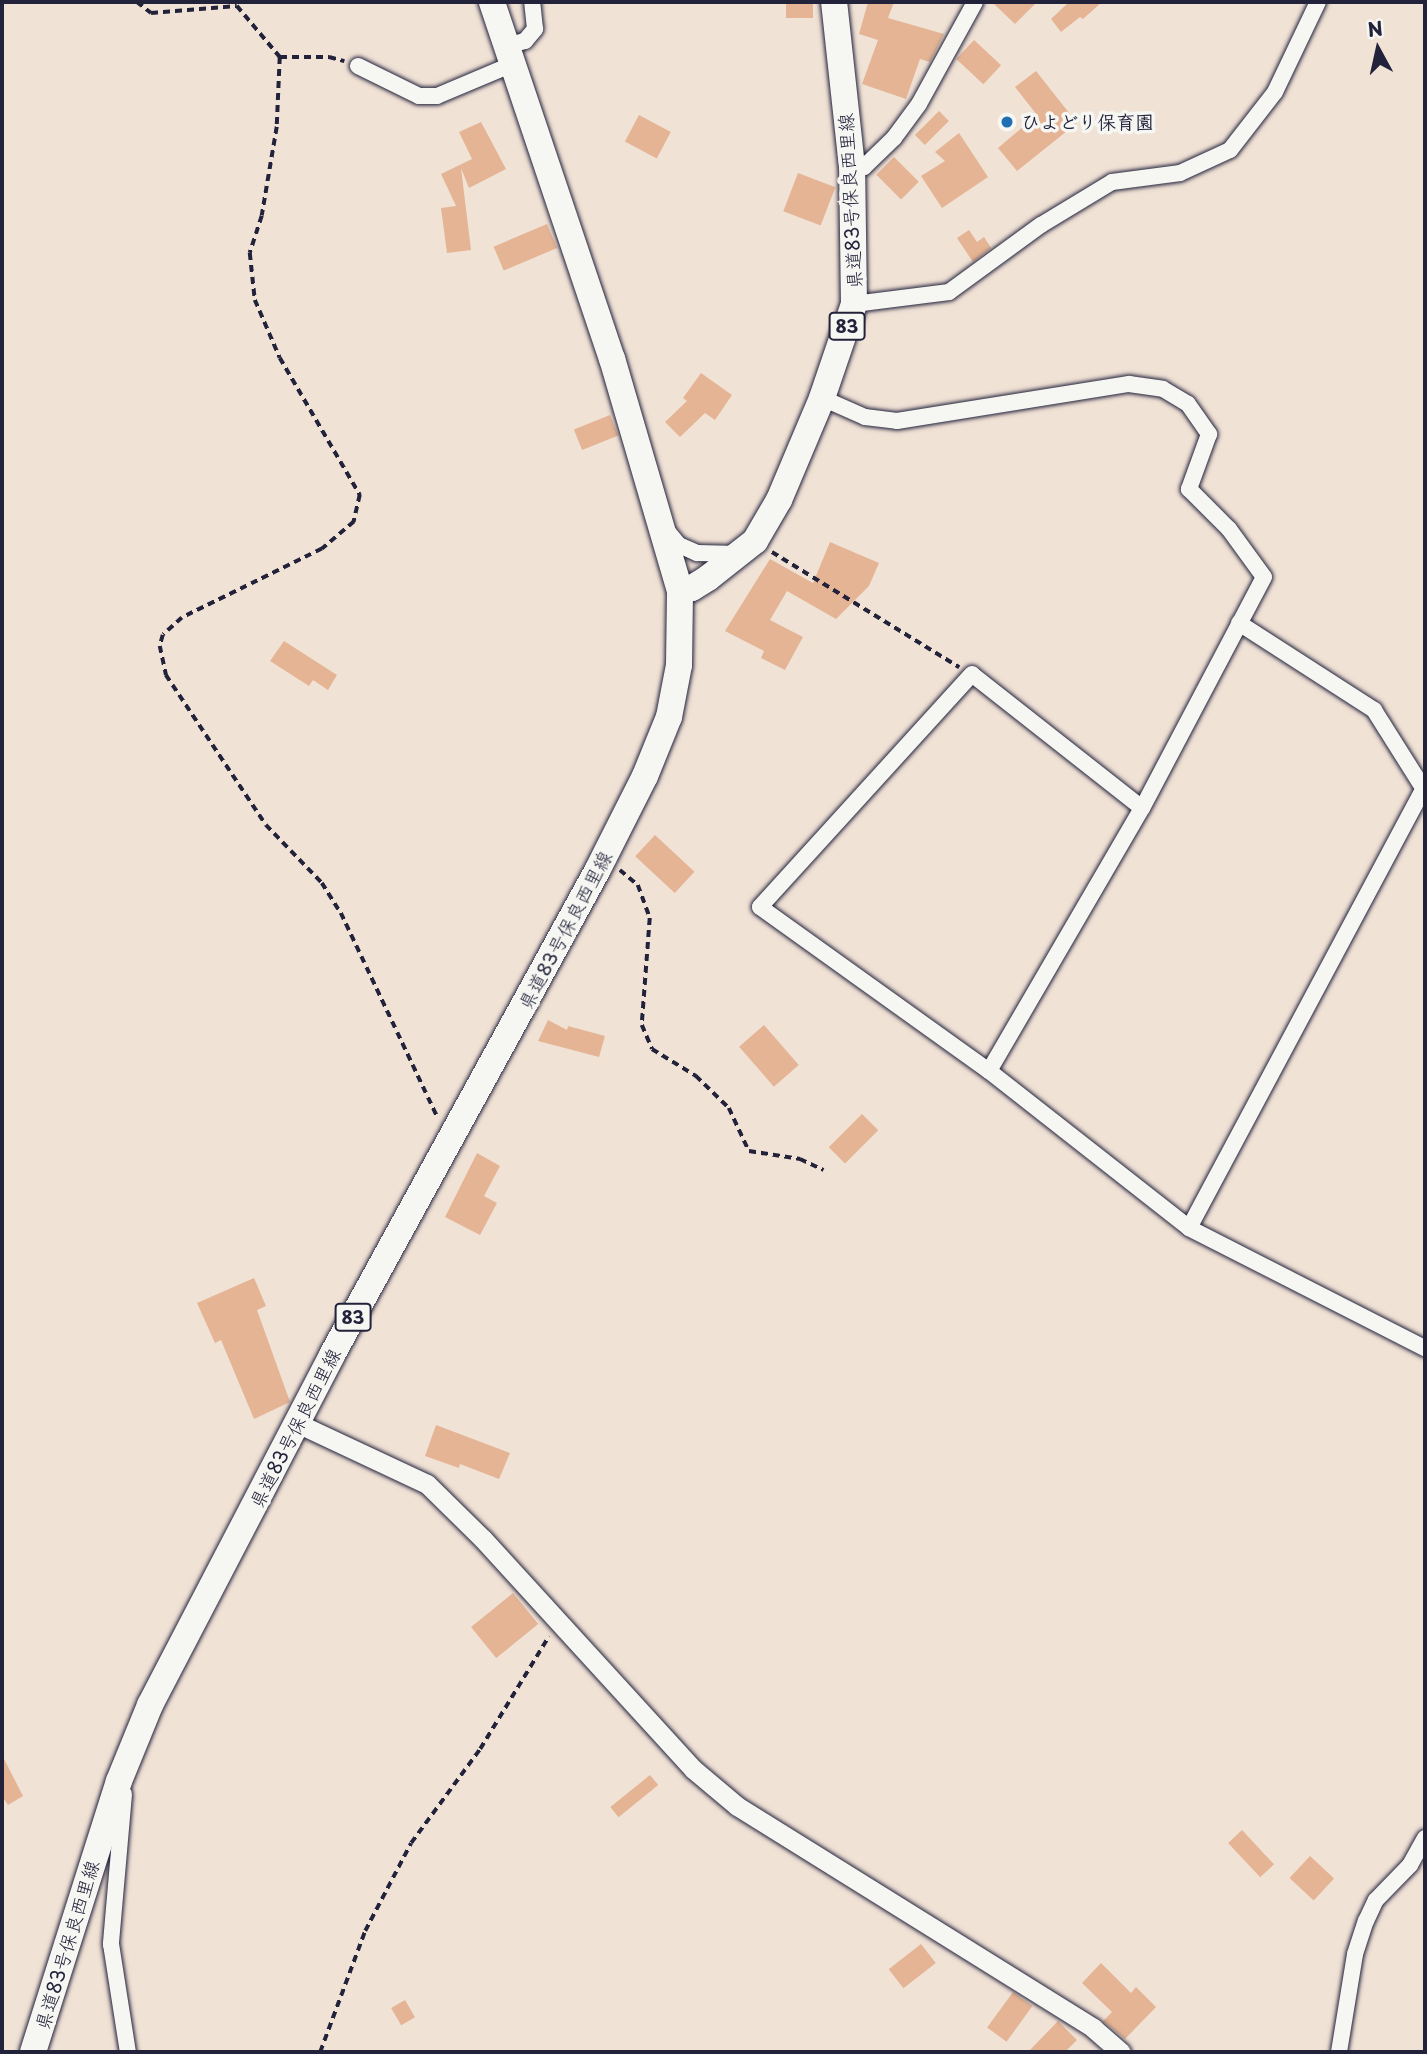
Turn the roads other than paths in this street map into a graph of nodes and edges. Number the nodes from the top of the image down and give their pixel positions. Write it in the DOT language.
graph roads {
  1 [pos="492,2"];
  2 [pos="532,2"];
  3 [pos="834,2"];
  4 [pos="975,2"];
  5 [pos="1318,2"];
  6 [pos="510,55"];
  7 [pos="358,66"];
  8 [pos="852,167"];
  9 [pos="854,304"];
  10 [pos="822,398"];
  11 [pos="660,521"];
  12 [pos="747,548"];
  13 [pos="680,591"];
  14 [pos="1240,623"];
  15 [pos="1424,791"];
  16 [pos="1142,808"];
  17 [pos="989,1072"];
  18 [pos="1189,1228"];
  19 [pos="1423,1341"];
  20 [pos="299,1424"];
  21 [pos="127,1760"];
  22 [pos="1425,1838"];
  23 [pos="33,2052"];
  24 [pos="128,2052"];
  25 [pos="1121,2052"];
  26 [pos="1339,2052"];
  1 -- 6 [label="main road, 県道83号保良西里線 / 83"];
  2 -- 6 [label="street"];
  3 -- 8 [label="main road, 県道83号保良西里線 / 83"];
  4 -- 8 [label="street"];
  5 -- 9 [label="street"];
  6 -- 7 [label="street"];
  6 -- 11 [label="main road, 県道83号保良西里線 / 83"];
  8 -- 9 [label="main road, 県道83号保良西里線 / 83"];
  9 -- 10 [label="main road, 県道83号保良西里線 / 83"];
  10 -- 12 [label="main road, 県道83号保良西里線 / 83"];
  10 -- 14 [label="street"];
  11 -- 12 [label="street"];
  11 -- 13 [label="main road, 県道83号保良西里線 / 83"];
  12 -- 13 [label="main road, 県道83号保良西里線 / 83"];
  13 -- 20 [label="main road, 県道83号保良西里線 / 83"];
  14 -- 15 [label="street"];
  14 -- 16 [label="street"];
  15 -- 18 [label="street"];
  16 -- 17 [label="street"];
  16 -- 17 [label="street"];
  17 -- 18 [label="street"];
  18 -- 19 [label="street"];
  20 -- 21 [label="main road, 県道83号保良西里線 / 83"];
  20 -- 25 [label="street"];
  21 -- 23 [label="main road, 県道83号保良西里線 / 83"];
  21 -- 24 [label="street"];
  22 -- 26 [label="street"];
}
